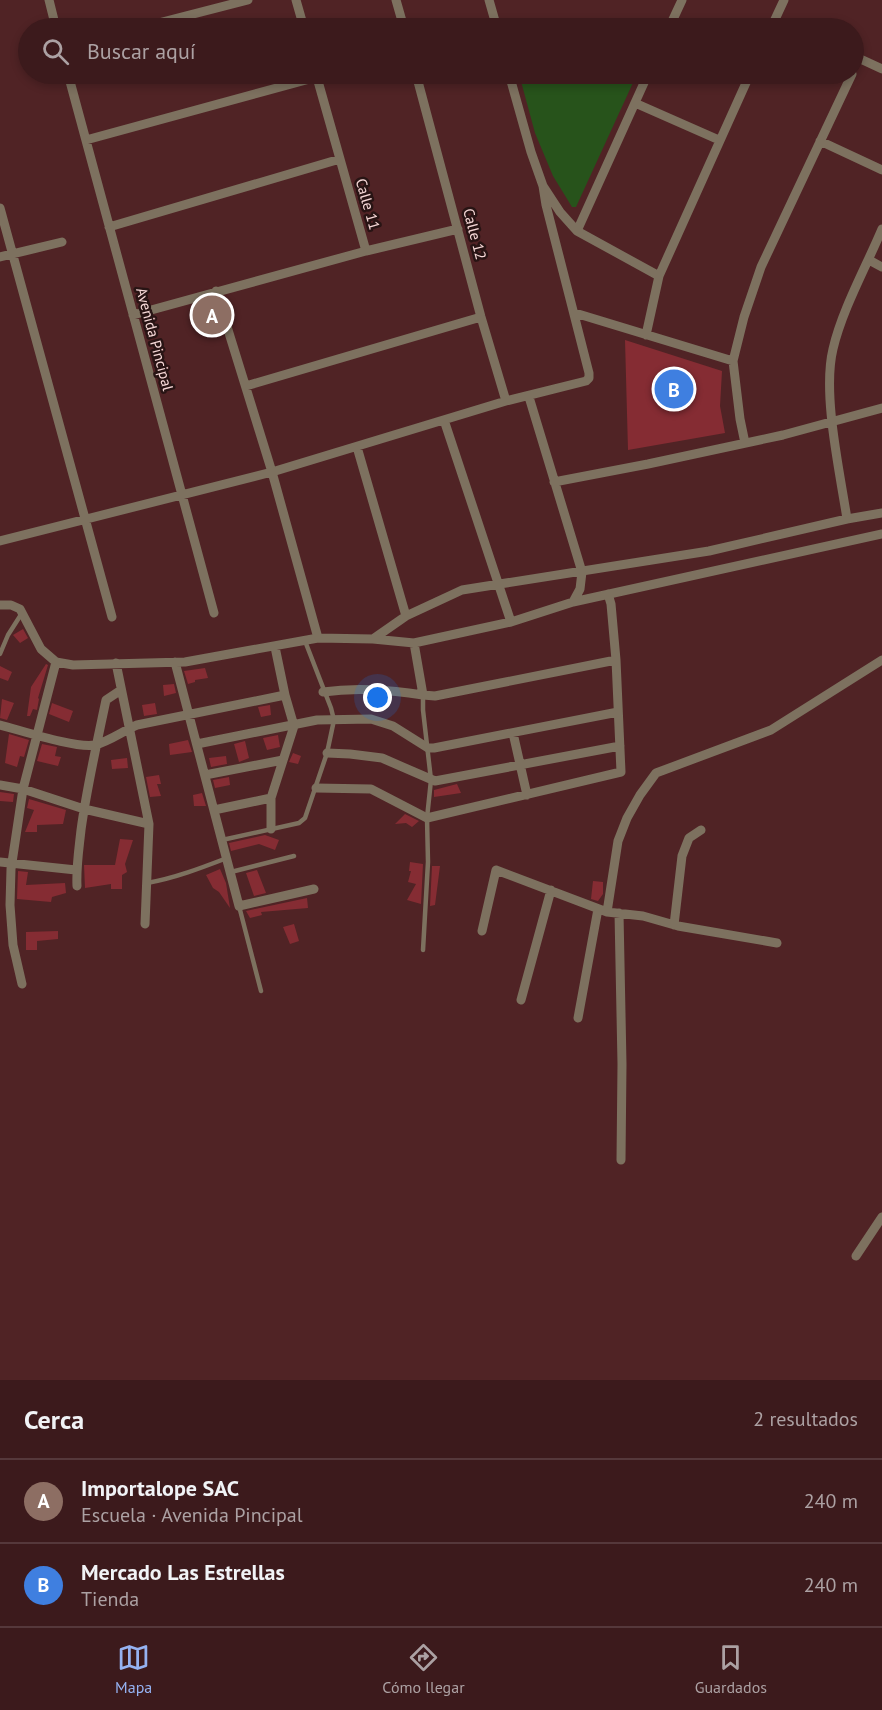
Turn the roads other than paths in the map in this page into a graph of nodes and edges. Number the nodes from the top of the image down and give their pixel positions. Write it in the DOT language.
graph roads {
  1 [pos="49,0"];
  2 [pos="248,0"];
  3 [pos="296,0"];
  4 [pos="396,0"];
  5 [pos="489,0"];
  6 [pos="682,0"];
  7 [pos="784,0"];
  8 [pos="54,18"];
  9 [pos="178,18"];
  10 [pos="301,18"];
  11 [pos="401,18"];
  12 [pos="494,18"];
  13 [pos="674,18"];
  14 [pos="775,18"];
  15 [pos="864,61"];
  16 [pos="882,69"];
  17 [pos="71,84"];
  18 [pos="285,84"];
  19 [pos="319,84"];
  20 [pos="419,84"];
  21 [pos="512,84"];
  22 [pos="644,84"];
  23 [pos="745,84"];
  24 [pos="847,84"];
  25 [pos="635,103"];
  26 [pos="86,140"];
  27 [pos="719,140"];
  28 [pos="820,141"];
  29 [pos="340,159"];
  30 [pos="882,170"];
  31 [pos="543,186"];
  32 [pos="0,208"];
  33 [pos="109,227"];
  34 [pos="458,229"];
  35 [pos="882,229"];
  36 [pos="577,231"];
  37 [pos="62,242"];
  38 [pos="366,251"];
  39 [pos="12,254"];
  40 [pos="0,257"];
  41 [pos="869,260"];
  42 [pos="882,267"];
  43 [pos="659,276"];
  44 [pos="216,291"];
  45 [pos="575,313"];
  46 [pos="133,315"];
  47 [pos="481,317"];
  48 [pos="646,334"];
  49 [pos="732,361"];
  50 [pos="246,386"];
  51 [pos="529,397"];
  52 [pos="506,401"];
  53 [pos="882,408"];
  54 [pos="444,420"];
  55 [pos="832,422"];
  56 [pos="745,443"];
  57 [pos="357,447"];
  58 [pos="272,472"];
  59 [pos="554,482"];
  60 [pos="181,494"];
  61 [pos="882,513"];
  62 [pos="848,519"];
  63 [pos="86,520"];
  64 [pos="882,534"];
  65 [pos="0,541"];
  66 [pos="582,572"];
  67 [pos="499,584"];
  68 [pos="608,594"];
  69 [pos="573,602"];
  70 [pos="0,605"];
  71 [pos="22,613"];
  72 [pos="214,613"];
  73 [pos="406,616"];
  74 [pos="112,617"];
  75 [pos="511,622"];
  76 [pos="318,638"];
  77 [pos="373,639"];
  78 [pos="305,641"];
  79 [pos="414,643"];
  80 [pos="274,647"];
  81 [pos="0,654"];
  82 [pos="616,660"];
  83 [pos="882,660"];
  84 [pos="56,662"];
  85 [pos="175,662"];
  86 [pos="116,663"];
  87 [pos="121,690"];
  88 [pos="323,692"];
  89 [pos="285,695"];
  90 [pos="423,695"];
  91 [pos="618,712"];
  92 [pos="189,715"];
  93 [pos="334,720"];
  94 [pos="0,725"];
  95 [pos="294,726"];
  96 [pos="129,728"];
  97 [pos="513,733"];
  98 [pos="37,734"];
  99 [pos="197,744"];
  100 [pos="96,745"];
  101 [pos="620,746"];
  102 [pos="428,748"];
  103 [pos="327,753"];
  104 [pos="283,760"];
  105 [pos="519,765"];
  106 [pos="205,775"];
  107 [pos="431,780"];
  108 [pos="0,785"];
  109 [pos="316,788"];
  110 [pos="23,789"];
  111 [pos="527,795"];
  112 [pos="271,798"];
  113 [pos="84,808"];
  114 [pos="214,810"];
  115 [pos="427,818"];
  116 [pos="149,824"];
  117 [pos="271,829"];
  118 [pos="701,830"];
  119 [pos="222,840"];
  120 [pos="294,856"];
  121 [pos="227,858"];
  122 [pos="0,862"];
  123 [pos="12,864"];
  124 [pos="76,870"];
  125 [pos="231,872"];
  126 [pos="147,883"];
  127 [pos="77,886"];
  128 [pos="314,889"];
  129 [pos="551,890"];
  130 [pos="239,906"];
  131 [pos="602,910"];
  132 [pos="619,913"];
  133 [pos="145,924"];
  134 [pos="674,925"];
  135 [pos="482,931"];
  136 [pos="777,943"];
  137 [pos="423,950"];
  138 [pos="22,984"];
  139 [pos="261,991"];
  140 [pos="521,1000"];
  141 [pos="578,1018"];
  142 [pos="621,1160"];
  143 [pos="882,1217"];
  144 [pos="855,1256"];
  1 -- 8 [label="street"];
  2 -- 9 [label="street"];
  3 -- 10 [label="street"];
  4 -- 11 [label="street"];
  5 -- 12 [label="street"];
  6 -- 13 [label="street"];
  7 -- 14 [label="street"];
  15 -- 16 [label="street"];
  17 -- 26 [label="street, Avenida Pincipal"];
  18 -- 26 [label="street"];
  19 -- 29 [label="street, Calle 11"];
  20 -- 34 [label="street, Calle 12"];
  21 -- 31 [label="street"];
  22 -- 25 [label="street"];
  23 -- 27 [label="street"];
  24 -- 28 [label="street"];
  25 -- 27 [label="street"];
  25 -- 36 [label="street"];
  26 -- 33 [label="street, Avenida Pincipal"];
  27 -- 43 [label="street"];
  28 -- 30 [label="street"];
  28 -- 49 [label="street"];
  29 -- 33 [label="street"];
  29 -- 38 [label="street, Calle 11"];
  31 -- 36 [label="street"];
  31 -- 45 [label="street"];
  32 -- 39 [label="street"];
  33 -- 46 [label="street, Avenida Pincipal"];
  34 -- 38 [label="street, Calle 11"];
  34 -- 47 [label="street, Calle 12"];
  35 -- 41 [label="street"];
  36 -- 43 [label="street"];
  37 -- 39 [label="street"];
  38 -- 44 [label="street"];
  39 -- 40 [label="street"];
  39 -- 63 [label="street"];
  41 -- 42 [label="street"];
  41 -- 55 [label="street"];
  43 -- 48 [label="street"];
  44 -- 46 [label="street"];
  44 -- 50 [label="street"];
  45 -- 48 [label="street"];
  45 -- 51 [label="street"];
  46 -- 60 [label="street, Avenida Pincipal"];
  47 -- 50 [label="street"];
  47 -- 52 [label="street, Calle 12"];
  48 -- 49 [label="street"];
  49 -- 56 [label="street"];
  50 -- 58 [label="street"];
  51 -- 52 [label="street"];
  51 -- 59 [label="street"];
  52 -- 54 [label="street"];
  53 -- 55 [label="street"];
  54 -- 57 [label="street"];
  54 -- 67 [label="street"];
  55 -- 56 [label="street"];
  55 -- 62 [label="street"];
  56 -- 59 [label="street"];
  57 -- 58 [label="street"];
  57 -- 73 [label="street"];
  58 -- 60 [label="street"];
  58 -- 76 [label="street"];
  59 -- 66 [label="street"];
  60 -- 63 [label="street"];
  60 -- 72 [label="street, Avenida Pincipal"];
  61 -- 62 [label="street"];
  62 -- 66 [label="street"];
  63 -- 65 [label="street"];
  63 -- 74 [label="street"];
  64 -- 68 [label="street"];
  66 -- 67 [label="street"];
  66 -- 69 [label="street"];
  67 -- 73 [label="street"];
  67 -- 75 [label="street"];
  68 -- 69 [label="street"];
  68 -- 82 [label="street"];
  69 -- 75 [label="street"];
  70 -- 71 [label="street"];
  71 -- 81 [label="lane"];
  71 -- 84 [label="street"];
  73 -- 77 [label="street"];
  75 -- 79 [label="street"];
  76 -- 77 [label="street"];
  76 -- 78 [label="street"];
  77 -- 79 [label="street"];
  78 -- 80 [label="street"];
  78 -- 88 [label="lane"];
  79 -- 90 [label="street"];
  80 -- 85 [label="street"];
  80 -- 89 [label="street"];
  82 -- 90 [label="street"];
  82 -- 91 [label="street"];
  83 -- 131 [label="street"];
  84 -- 86 [label="street"];
  84 -- 98 [label="street"];
  85 -- 86 [label="street"];
  85 -- 92 [label="street"];
  86 -- 87 [label="street"];
  87 -- 96 [label="street"];
  87 -- 100 [label="street"];
  88 -- 90 [label="street"];
  88 -- 93 [label="lane"];
  89 -- 92 [label="street"];
  89 -- 95 [label="street"];
  90 -- 102 [label="lane"];
  91 -- 97 [label="street"];
  91 -- 101 [label="street"];
  92 -- 96 [label="street"];
  92 -- 99 [label="street"];
  93 -- 95 [label="street"];
  93 -- 102 [label="street"];
  93 -- 103 [label="lane"];
  94 -- 98 [label="street"];
  95 -- 99 [label="street"];
  95 -- 104 [label="street"];
  96 -- 100 [label="street"];
  96 -- 116 [label="street"];
  97 -- 102 [label="street"];
  97 -- 105 [label="street"];
  98 -- 100 [label="street"];
  98 -- 110 [label="street"];
  99 -- 106 [label="street"];
  100 -- 113 [label="street"];
  101 -- 105 [label="street"];
  101 -- 111 [label="street"];
  102 -- 107 [label="lane"];
  103 -- 107 [label="street"];
  103 -- 109 [label="lane"];
  104 -- 106 [label="street"];
  104 -- 112 [label="street"];
  105 -- 107 [label="street"];
  105 -- 111 [label="street"];
  106 -- 114 [label="street"];
  107 -- 115 [label="lane"];
  108 -- 110 [label="street"];
  109 -- 115 [label="street"];
  109 -- 117 [label="lane"];
  110 -- 113 [label="street"];
  110 -- 123 [label="street"];
  111 -- 115 [label="street"];
  112 -- 114 [label="street"];
  112 -- 117 [label="street"];
  113 -- 116 [label="street"];
  113 -- 124 [label="street"];
  114 -- 119 [label="street"];
  115 -- 137 [label="lane"];
  116 -- 126 [label="street"];
  117 -- 119 [label="lane"];
  118 -- 134 [label="street"];
  119 -- 121 [label="street"];
  120 -- 125 [label="lane"];
  121 -- 125 [label="street"];
  121 -- 126 [label="lane"];
  122 -- 123 [label="street"];
  123 -- 124 [label="street"];
  123 -- 138 [label="street"];
  124 -- 127 [label="street"];
  125 -- 130 [label="street"];
  126 -- 133 [label="street"];
  128 -- 130 [label="street"];
  129 -- 131 [label="street"];
  129 -- 135 [label="street"];
  129 -- 140 [label="street"];
  130 -- 139 [label="lane"];
  131 -- 132 [label="street"];
  131 -- 141 [label="street"];
  132 -- 134 [label="street"];
  132 -- 142 [label="street"];
  134 -- 136 [label="street"];
  143 -- 144 [label="street"];
}
